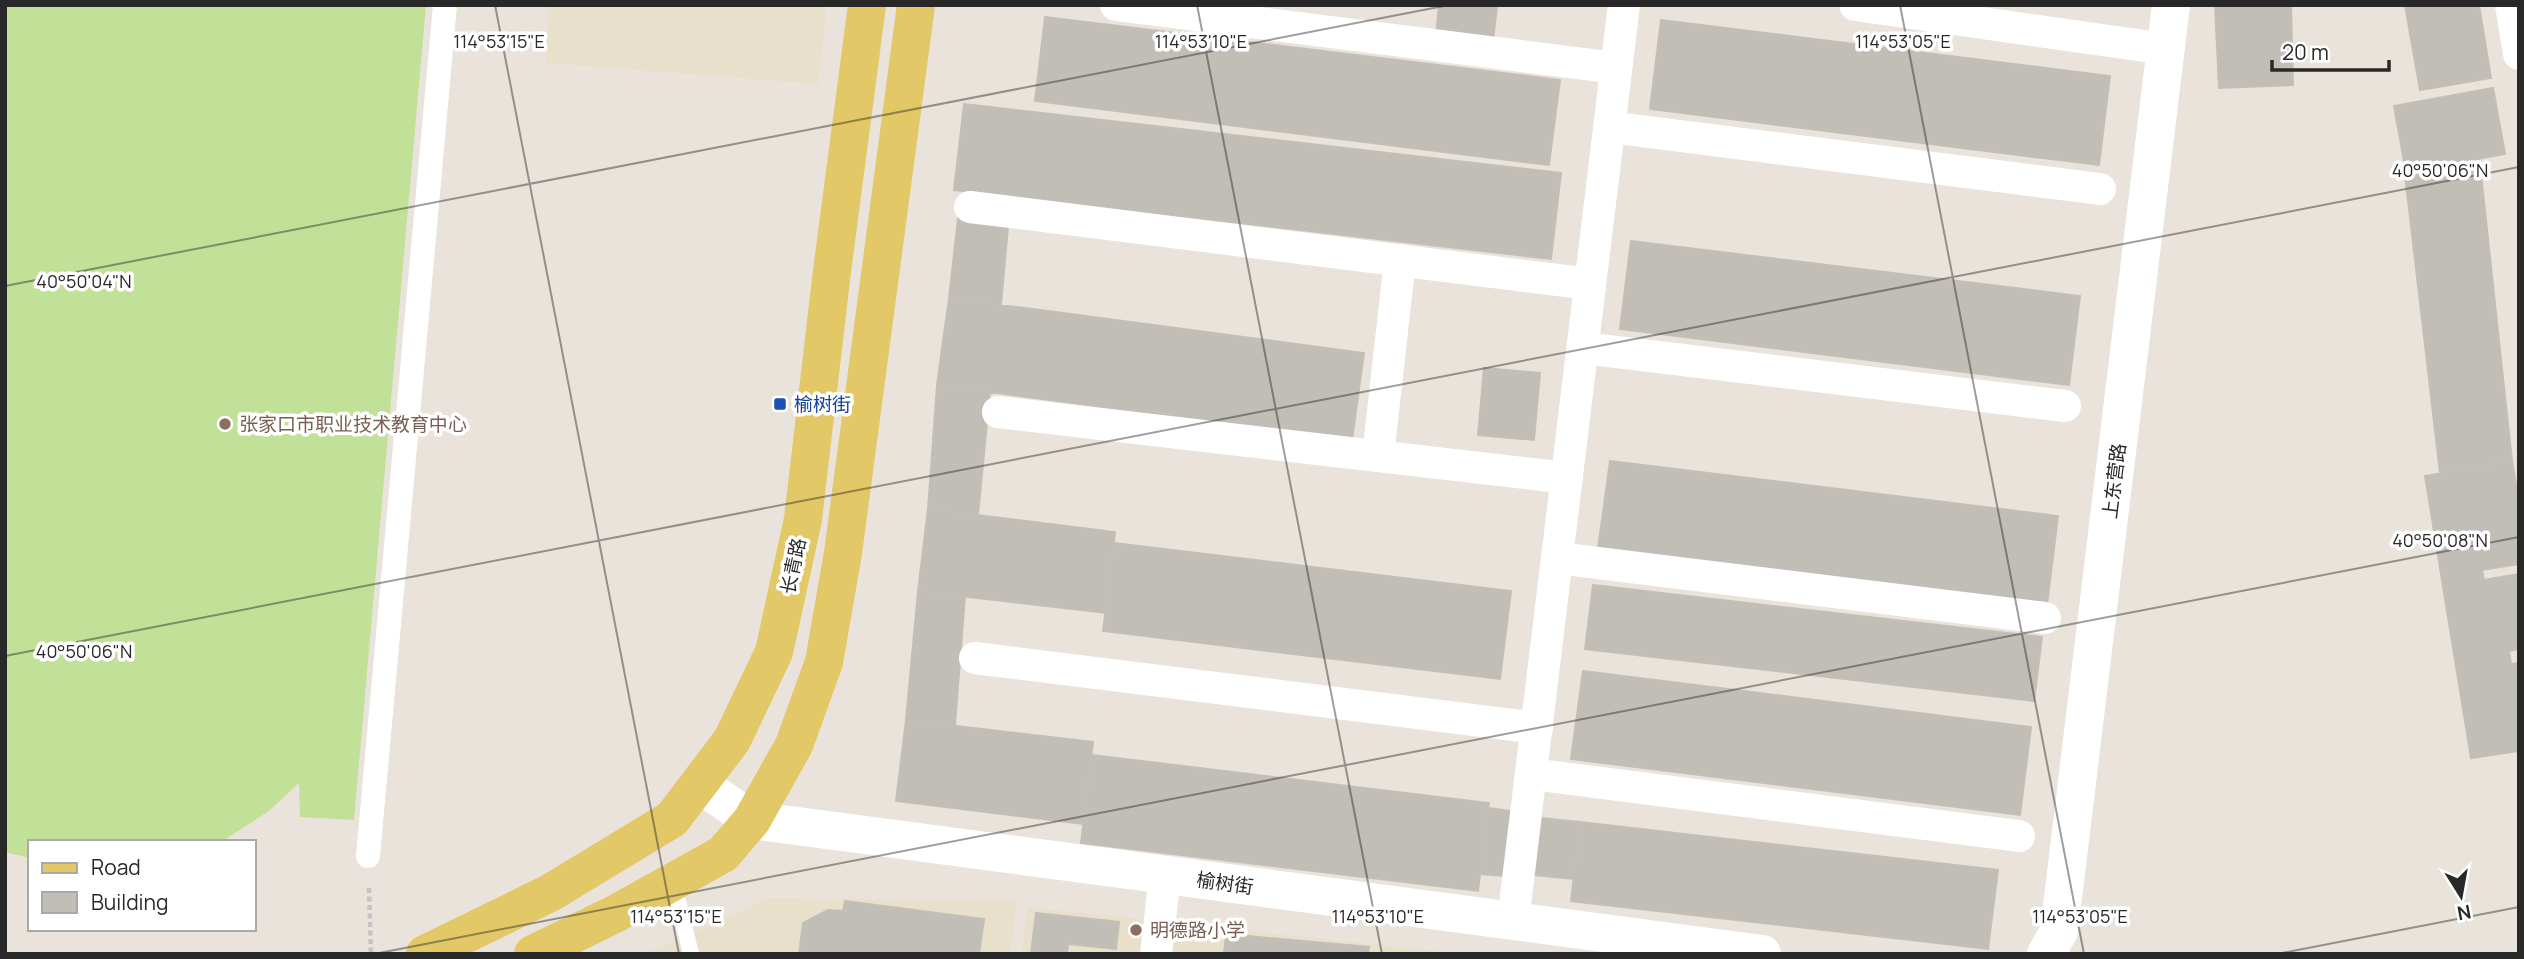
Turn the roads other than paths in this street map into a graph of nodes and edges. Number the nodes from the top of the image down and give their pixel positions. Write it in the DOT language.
graph roads {
  1 [pos="445,5"];
  2 [pos="867,5"];
  3 [pos="916,5"];
  4 [pos="1116,5"];
  5 [pos="1624,5"];
  6 [pos="1855,5"];
  7 [pos="2171,5"];
  8 [pos="2511,5"];
  9 [pos="1993,15"];
  10 [pos="1328,18"];
  11 [pos="2166,49"];
  12 [pos="2519,54"];
  13 [pos="1616,68"];
  14 [pos="1609,127"];
  15 [pos="2100,188"];
  16 [pos="970,207"];
  17 [pos="1400,260"];
  18 [pos="1590,284"];
  19 [pos="1583,348"];
  20 [pos="2065,406"];
  21 [pos="998,411"];
  22 [pos="1378,456"];
  23 [pos="1567,478"];
  24 [pos="1557,558"];
  25 [pos="2045,618"];
  26 [pos="975,658"];
  27 [pos="1536,728"];
  28 [pos="1531,774"];
  29 [pos="699,784"];
  30 [pos="751,820"];
  31 [pos="2019,835"];
  32 [pos="368,856"];
  33 [pos="1165,875"];
  34 [pos="673,881"];
  35 [pos="1513,921"];
  36 [pos="425,954"];
  37 [pos="533,954"];
  38 [pos="691,954"];
  39 [pos="1156,954"];
  40 [pos="1762,954"];
  41 [pos="2046,954"];
  1 -- 32 [label="street"];
  2 -- 29 [label="main road, 长青路"];
  3 -- 30 [label="main road"];
  4 -- 10 [label="street"];
  5 -- 13 [label="street"];
  6 -- 9 [label="street"];
  7 -- 11 [label="street, 上东营路"];
  8 -- 12 [label="street"];
  9 -- 11 [label="street"];
  10 -- 13 [label="street"];
  11 -- 41 [label="street, 上东营路"];
  13 -- 14 [label="street"];
  14 -- 15 [label="street"];
  14 -- 18 [label="street"];
  16 -- 17 [label="street"];
  17 -- 18 [label="street"];
  17 -- 22 [label="street"];
  18 -- 19 [label="street"];
  19 -- 20 [label="street"];
  19 -- 23 [label="street"];
  21 -- 22 [label="street"];
  22 -- 23 [label="street"];
  23 -- 24 [label="street"];
  24 -- 25 [label="street"];
  24 -- 27 [label="street"];
  26 -- 27 [label="street"];
  27 -- 28 [label="street"];
  28 -- 31 [label="street"];
  28 -- 35 [label="street"];
  29 -- 30 [label="street, 榆树街"];
  29 -- 36 [label="main road, 长青路"];
  30 -- 33 [label="street, 榆树街"];
  30 -- 34 [label="main road"];
  33 -- 35 [label="street, 榆树街"];
  33 -- 39 [label="street"];
  34 -- 37 [label="main road"];
  34 -- 38 [label="lane"];
  35 -- 40 [label="street, 榆树街"];
}
